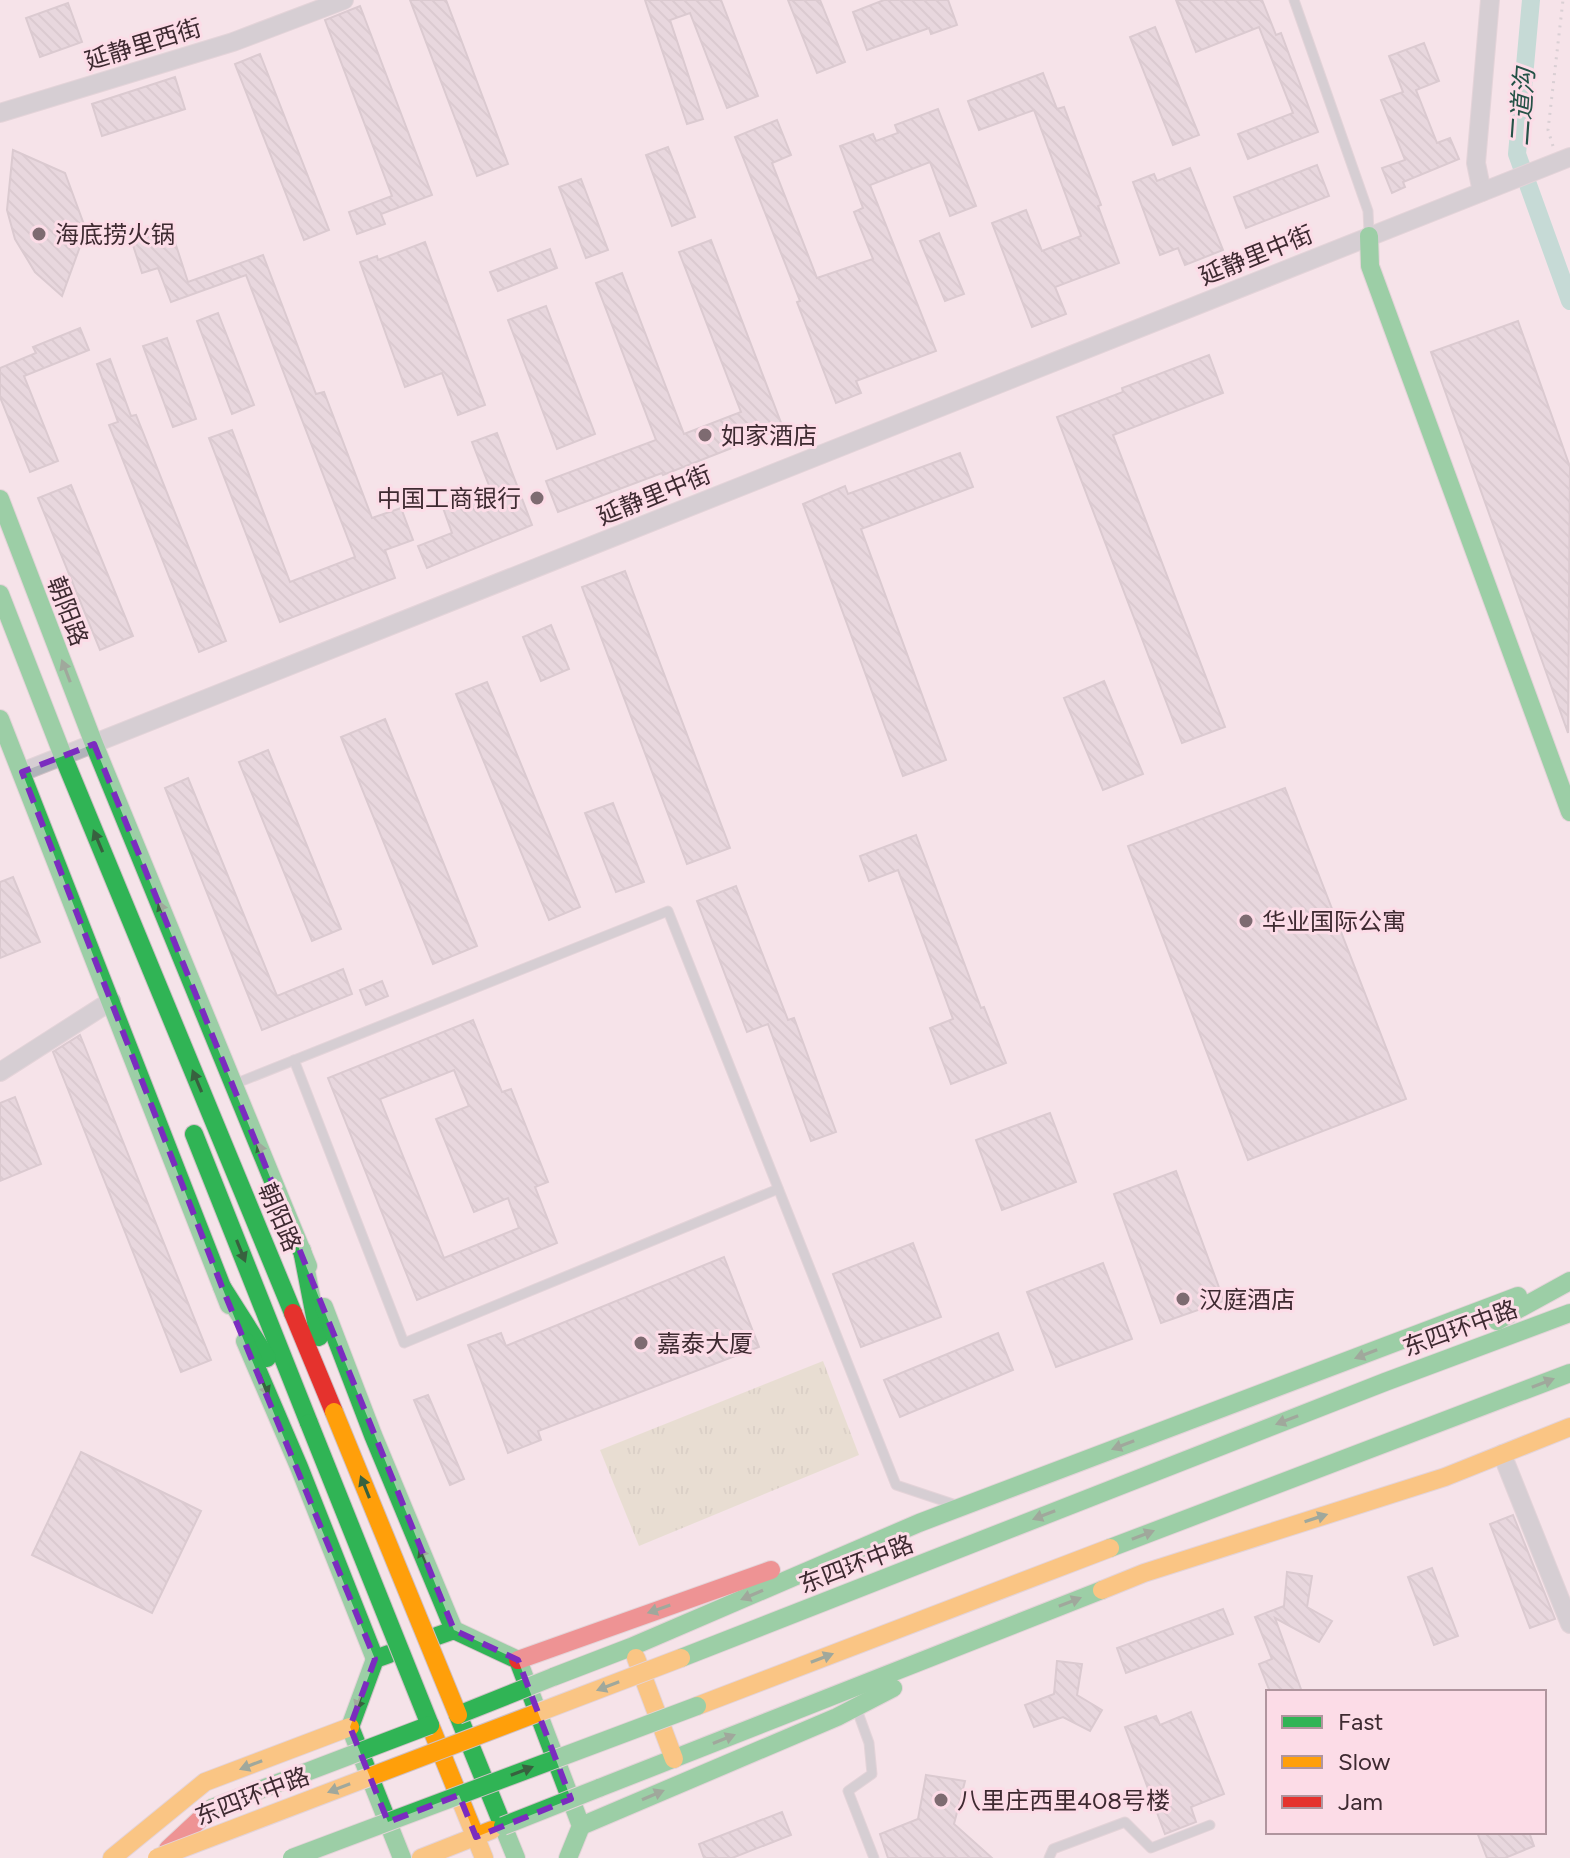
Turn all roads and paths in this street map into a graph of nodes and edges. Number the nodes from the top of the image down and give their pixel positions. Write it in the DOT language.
graph roads {
  1 [pos="344,0"];
  2 [pos="1294,0"];
  3 [pos="1490,0"];
  4 [pos="1563,0"];
  5 [pos="0,113"];
  6 [pos="1560,161"];
  7 [pos="1482,192"];
  8 [pos="1369,236"];
  9 [pos="0,499"];
  10 [pos="0,594"];
  11 [pos="0,643"];
  12 [pos="0,719"];
  13 [pos="94,744"];
  14 [pos="54,759"];
  15 [pos="22,772"];
  16 [pos="63,805"];
  17 [pos="1570,812"];
  18 [pos="111,1001"];
  19 [pos="294,1060"];
  20 [pos="0,1072"];
  21 [pos="234,1084"];
  22 [pos="188,1119"];
  23 [pos="778,1189"];
  24 [pos="302,1250"];
  25 [pos="1570,1279"];
  26 [pos="222,1287"];
  27 [pos="1570,1313"];
  28 [pos="1570,1373"];
  29 [pos="1385,1382"];
  30 [pos="1541,1403"];
  31 [pos="334,1412"];
  32 [pos="309,1423"];
  33 [pos="1570,1427"];
  34 [pos="1409,1434"];
  35 [pos="1502,1454"];
  36 [pos="961,1507"];
  37 [pos="919,1523"];
  38 [pos="1040,1613"];
  39 [pos="1570,1624"];
  40 [pos="454,1630"];
  41 [pos="631,1647"];
  42 [pos="375,1659"];
  43 [pos="518,1660"];
  44 [pos="856,1707"];
  45 [pos="458,1715"];
  46 [pos="430,1725"];
  47 [pos="350,1727"];
  48 [pos="674,1759"];
  49 [pos="1210,1825"];
  50 [pos="503,1826"];
  51 [pos="581,1826"];
  52 [pos="476,1837"];
  53 [pos="112,1858"];
  54 [pos="157,1858"];
  55 [pos="292,1858"];
  56 [pos="402,1858"];
  57 [pos="421,1858"];
  58 [pos="484,1858"];
  59 [pos="516,1858"];
  60 [pos="568,1858"];
  61 [pos="874,1858"];
  62 [pos="1049,1858"];
  1 -- 5 [label="street, 延静里西街"];
  2 -- 8 [label="lane"];
  3 -- 7 [label="street"];
  4 -- 6 [label="path"];
  6 -- 7 [label="street, 延静里中街"];
  7 -- 8 [label="street, 延静里中街"];
  8 -- 13 [label="street, 延静里中街"];
  8 -- 17 [label="main road"];
  13 -- 9 [label="main road, 朝阳路, one-way"];
  10 -- 14 [label="main road, 朝阳路"];
  11 -- 14 [label="main road, 朝阳路"];
  12 -- 15 [label="main road"];
  13 -- 14 [label="street, 延静里中街"];
  21 -- 13 [label="main road, 朝阳路, one-way"];
  14 -- 15 [label="street, 延静里中街"];
  14 -- 16 [label="main road, 朝阳路"];
  31 -- 14 [label="main road, 朝阳路, one-way"];
  15 -- 18 [label="main road"];
  18 -- 20 [label="street"];
  18 -- 26 [label="main road"];
  19 -- 21 [label="lane"];
  19 -- 23 [label="lane"];
  19 -- 23 [label="lane"];
  24 -- 21 [label="main road, 朝阳路, one-way"];
  22 -- 32 [label="main road, 朝阳路, one-way"];
  23 -- 36 [label="lane"];
  24 -- 31 [label="main road"];
  40 -- 24 [label="main road, 朝阳路, one-way"];
  25 -- 29 [label="main road"];
  25 -- 36 [label="main road, 东四环中路, one-way"];
  26 -- 32 [label="main road"];
  26 -- 42 [label="main road, one-way"];
  27 -- 29 [label="main road, 东四环中路"];
  34 -- 28 [label="main road, one-way"];
  29 -- 54 [label="main road, 东四环中路, one-way, bridge"];
  30 -- 34 [label="main road"];
  45 -- 31 [label="main road, 朝阳路, one-way, bridge"];
  32 -- 46 [label="main road, 朝阳路, bridge"];
  33 -- 35 [label="main road"];
  55 -- 34 [label="main road, one-way, bridge"];
  38 -- 35 [label="main road, one-way"];
  35 -- 39 [label="street"];
  36 -- 37 [label="main road, 东四环中路"];
  37 -- 41 [label="main road, 东四环中路, one-way"];
  37 -- 43 [label="main road, 东四环中路, one-way"];
  38 -- 44 [label="main road"];
  48 -- 38 [label="main road, one-way"];
  40 -- 42 [label="main road"];
  40 -- 43 [label="main road"];
  41 -- 45 [label="main road, 东四环中路, bridge"];
  41 -- 48 [label="main road"];
  42 -- 47 [label="main road, one-way"];
  43 -- 51 [label="main road"];
  51 -- 44 [label="main road, one-way"];
  44 -- 61 [label="lane"];
  45 -- 46 [label="main road, 东四环中路"];
  45 -- 50 [label="main road, 朝阳路, bridge"];
  46 -- 52 [label="main road, 朝阳路, bridge"];
  46 -- 54 [label="main road, 东四环中路, bridge"];
  47 -- 53 [label="main road, 东四环中路, one-way"];
  47 -- 56 [label="main road"];
  48 -- 50 [label="main road, bridge"];
  49 -- 62 [label="lane"];
  50 -- 52 [label="main road"];
  50 -- 59 [label="main road, 朝阳路"];
  51 -- 60 [label="main road"];
  52 -- 57 [label="main road"];
  52 -- 58 [label="main road, 朝阳路"];
}
